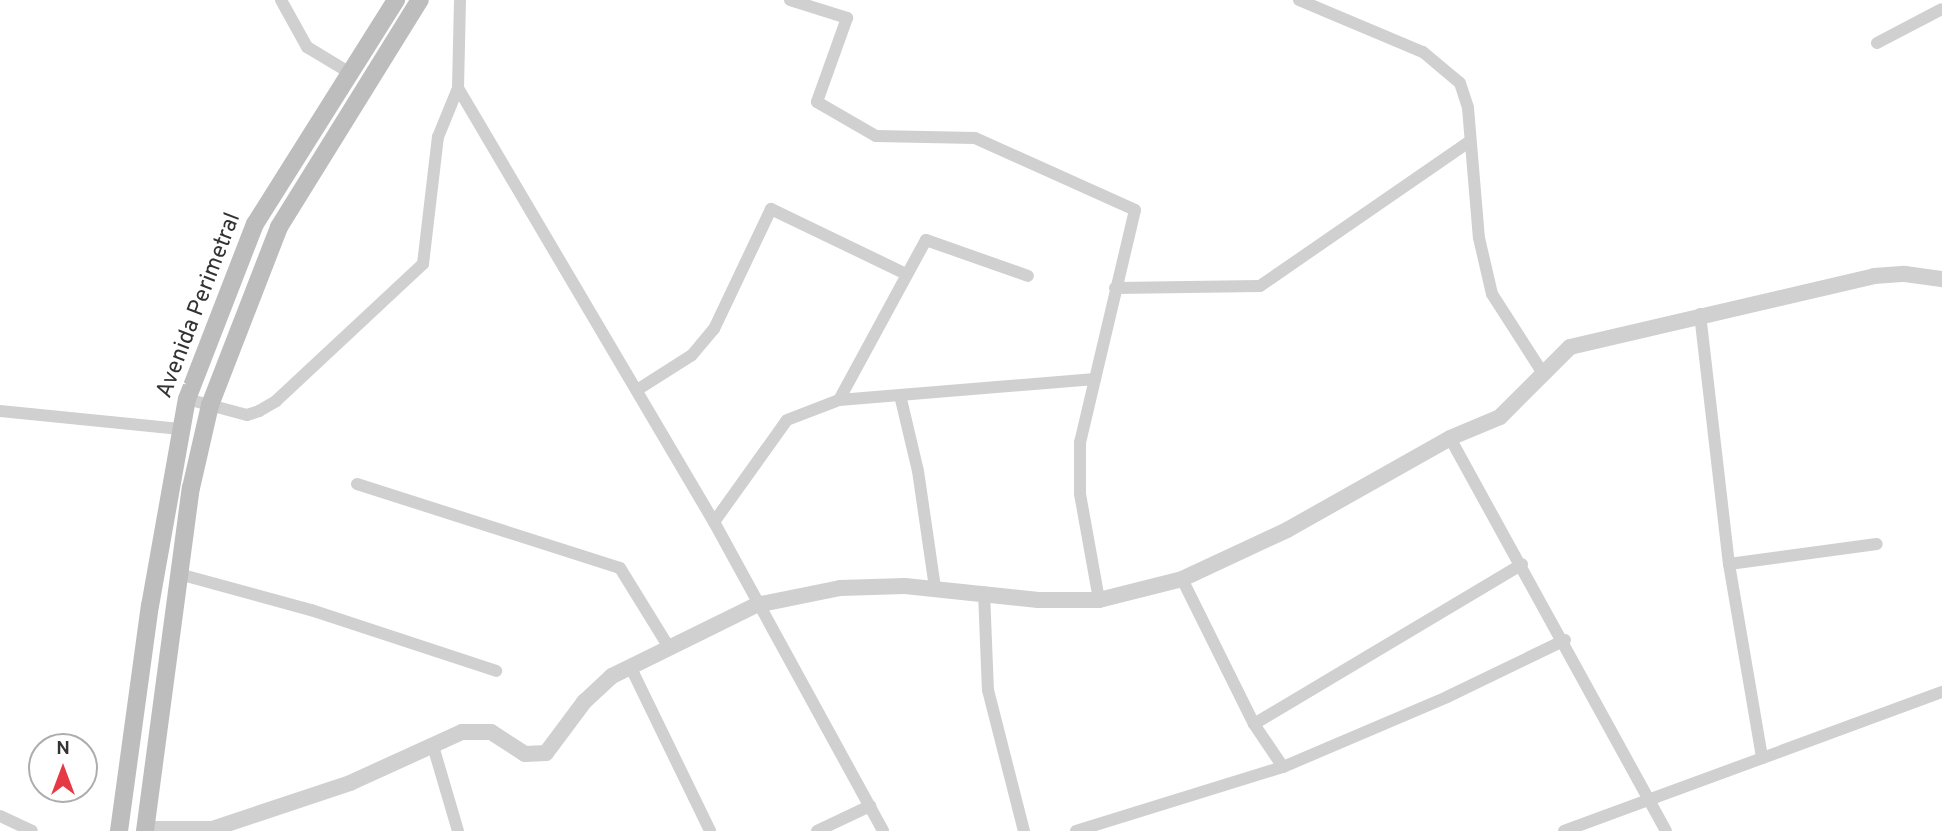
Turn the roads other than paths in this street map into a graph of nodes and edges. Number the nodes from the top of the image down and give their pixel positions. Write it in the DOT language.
graph roads {
  1 [pos="281,0"];
  2 [pos="396,0"];
  3 [pos="420,0"];
  4 [pos="460,0"];
  5 [pos="790,0"];
  6 [pos="1300,0"];
  7 [pos="1942,9"];
  8 [pos="1877,43"];
  9 [pos="352,74"];
  10 [pos="458,89"];
  11 [pos="1471,141"];
  12 [pos="906,274"];
  13 [pos="1028,276"];
  14 [pos="1942,279"];
  15 [pos="1115,288"];
  16 [pos="1700,314"];
  17 [pos="1542,372"];
  18 [pos="1095,379"];
  19 [pos="637,390"];
  20 [pos="900,395"];
  21 [pos="187,399"];
  22 [pos="839,400"];
  23 [pos="209,405"];
  24 [pos="0,411"];
  25 [pos="180,429"];
  26 [pos="1450,438"];
  27 [pos="357,484"];
  28 [pos="713,522"];
  29 [pos="1877,544"];
  30 [pos="1522,564"];
  31 [pos="1729,564"];
  32 [pos="179,574"];
  33 [pos="1182,579"];
  34 [pos="935,588"];
  35 [pos="984,592"];
  36 [pos="1099,600"];
  37 [pos="756,605"];
  38 [pos="1565,640"];
  39 [pos="670,649"];
  40 [pos="631,668"];
  41 [pos="496,670"];
  42 [pos="1942,692"];
  43 [pos="1254,724"];
  44 [pos="433,746"];
  45 [pos="1762,758"];
  46 [pos="1283,767"];
  47 [pos="1649,798"];
  48 [pos="870,806"];
  49 [pos="0,816"];
  50 [pos="146,830"];
  51 [pos="207,830"];
  52 [pos="32,831"];
  53 [pos="119,831"];
  54 [pos="458,831"];
  55 [pos="710,831"];
  56 [pos="817,831"];
  57 [pos="883,831"];
  58 [pos="1024,831"];
  59 [pos="1076,831"];
  60 [pos="1564,831"];
  61 [pos="1666,831"];
  1 -- 9 [label="street"];
  2 -- 9 [label="main road, Avenida Perimetral"];
  3 -- 23 [label="main road, Avenida Perimetral"];
  4 -- 10 [label="street"];
  5 -- 15 [label="street"];
  6 -- 11 [label="street"];
  7 -- 8 [label="street"];
  9 -- 21 [label="main road, Avenida Perimetral"];
  10 -- 19 [label="street"];
  10 -- 23 [label="street"];
  11 -- 15 [label="street"];
  11 -- 17 [label="street"];
  12 -- 13 [label="street"];
  12 -- 19 [label="street"];
  12 -- 22 [label="street"];
  14 -- 16 [label="street"];
  15 -- 18 [label="street"];
  16 -- 17 [label="street"];
  16 -- 31 [label="street"];
  17 -- 26 [label="street"];
  18 -- 20 [label="street"];
  18 -- 36 [label="street"];
  19 -- 28 [label="street"];
  20 -- 22 [label="street"];
  20 -- 34 [label="street"];
  21 -- 23 [label="street"];
  21 -- 25 [label="main road, Avenida Perimetral"];
  22 -- 28 [label="street"];
  23 -- 32 [label="main road, Avenida Perimetral"];
  24 -- 25 [label="street"];
  25 -- 53 [label="main road, Avenida Perimetral"];
  26 -- 30 [label="street"];
  26 -- 33 [label="street"];
  27 -- 39 [label="street"];
  28 -- 37 [label="street"];
  29 -- 31 [label="street"];
  30 -- 38 [label="street"];
  30 -- 43 [label="street"];
  31 -- 45 [label="street"];
  32 -- 41 [label="street"];
  32 -- 50 [label="main road, Avenida Perimetral"];
  33 -- 36 [label="street"];
  33 -- 43 [label="street"];
  34 -- 35 [label="street"];
  34 -- 37 [label="street"];
  35 -- 36 [label="street"];
  35 -- 58 [label="street"];
  37 -- 39 [label="street"];
  37 -- 48 [label="street"];
  38 -- 46 [label="street"];
  38 -- 47 [label="street"];
  39 -- 40 [label="street"];
  40 -- 44 [label="street"];
  40 -- 55 [label="street"];
  42 -- 45 [label="street"];
  43 -- 46 [label="street"];
  44 -- 51 [label="street"];
  44 -- 54 [label="street"];
  45 -- 47 [label="street"];
  46 -- 59 [label="street"];
  47 -- 60 [label="street"];
  47 -- 61 [label="street"];
  48 -- 56 [label="street"];
  48 -- 57 [label="street"];
  49 -- 52 [label="street"];
  50 -- 51 [label="street"];
}
